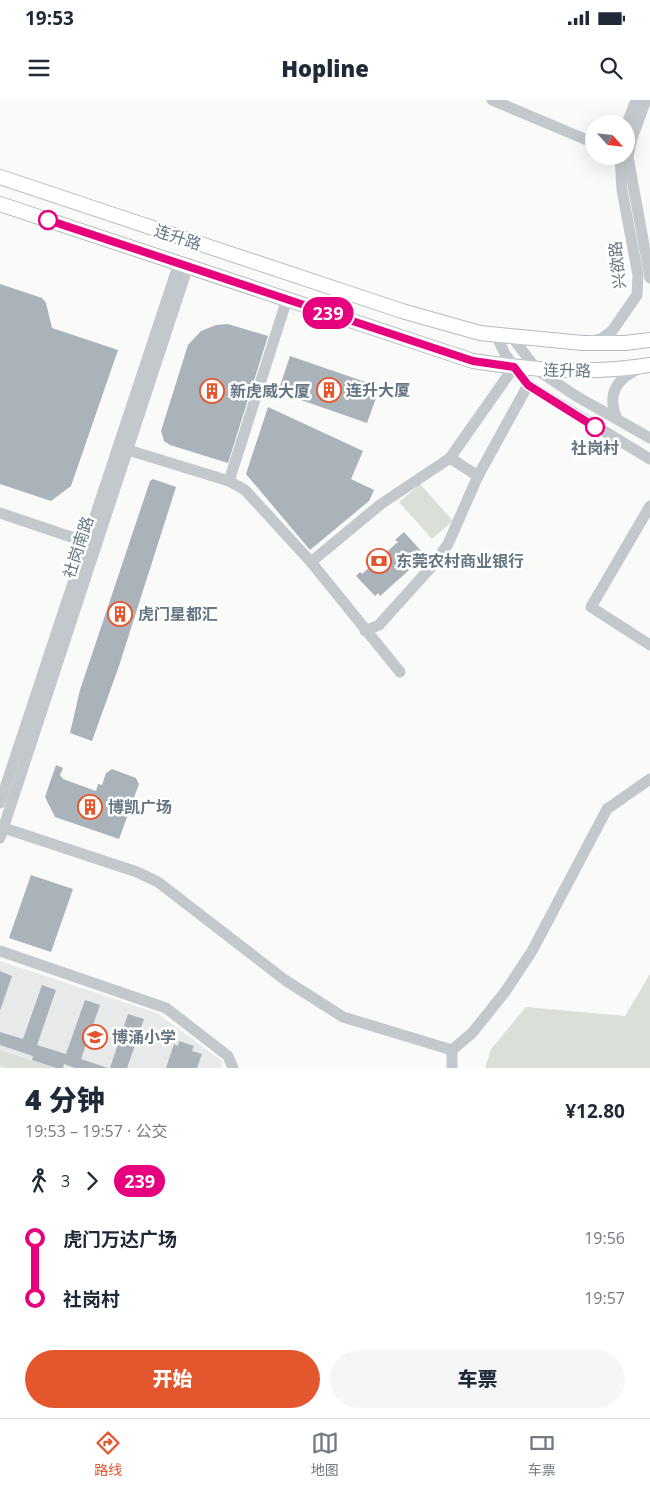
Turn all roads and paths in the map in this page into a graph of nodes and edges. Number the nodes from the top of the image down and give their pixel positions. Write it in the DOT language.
graph roads {
  1 [pos="492,100"];
  2 [pos="636,100"];
  3 [pos="646,100"];
  4 [pos="630,115"];
  5 [pos="635,128"];
  6 [pos="585,139"];
  7 [pos="624,165"];
  8 [pos="626,165"];
  9 [pos="0,177"];
  10 [pos="0,204"];
  11 [pos="184,265"];
  12 [pos="650,278"];
  13 [pos="287,299"];
  14 [pos="496,335"];
  15 [pos="512,337"];
  16 [pos="650,340"];
  17 [pos="583,343"];
  18 [pos="649,365"];
  19 [pos="514,367"];
  20 [pos="537,370"];
  21 [pos="528,385"];
  22 [pos="616,419"];
  23 [pos="650,438"];
  24 [pos="128,450"];
  25 [pos="450,458"];
  26 [pos="650,459"];
  27 [pos="478,476"];
  28 [pos="230,481"];
  29 [pos="650,506"];
  30 [pos="0,512"];
  31 [pos="91,544"];
  32 [pos="311,562"];
  33 [pos="365,630"];
  34 [pos="650,646"];
  35 [pos="400,672"];
  36 [pos="650,779"];
  37 [pos="0,803"];
  38 [pos="1,829"];
  39 [pos="0,951"];
  40 [pos="452,1050"];
  41 [pos="233,1068"];
  42 [pos="452,1068"];
  1 -- 6 [label="street"];
  2 -- 4 [label="street"];
  3 -- 5 [label="street, 兴欲路"];
  7 -- 17 [label="street, 兴欲路"];
  8 -- 12 [label="street, 兴欲路"];
  9 -- 14 [label="main road, 连升路"];
  10 -- 11 [label="main road, 连升路"];
  11 -- 13 [label="main road, 连升路"];
  11 -- 24 [label="street, 社岗南路"];
  11 -- 31 [label="street, 社岗南路"];
  13 -- 19 [label="main road, 连升路"];
  13 -- 28 [label="street"];
  14 -- 15 [label="main road, 连升路"];
  14 -- 19 [label="street"];
  15 -- 17 [label="main road, 连升路"];
  15 -- 20 [label="street"];
  16 -- 17 [label="main road, 连升路"];
  18 -- 20 [label="main road, 连升路"];
  18 -- 22 [label="street"];
  19 -- 20 [label="main road, 连升路"];
  19 -- 21 [label="street"];
  19 -- 25 [label="street"];
  20 -- 22 [label="street"];
  21 -- 26 [label="street"];
  21 -- 27 [label="street"];
  22 -- 23 [label="street"];
  24 -- 28 [label="street"];
  24 -- 31 [label="street, 社岗南路"];
  25 -- 27 [label="street"];
  25 -- 32 [label="street"];
  27 -- 33 [label="street"];
  28 -- 32 [label="street"];
  29 -- 34 [label="street"];
  30 -- 31 [label="street"];
  31 -- 37 [label="street, 社岗南路"];
  31 -- 38 [label="street, 社岗南路"];
  32 -- 33 [label="street"];
  33 -- 35 [label="street"];
  36 -- 40 [label="street"];
  38 -- 40 [label="street"];
  39 -- 41 [label="street"];
  40 -- 42 [label="street"];
}
